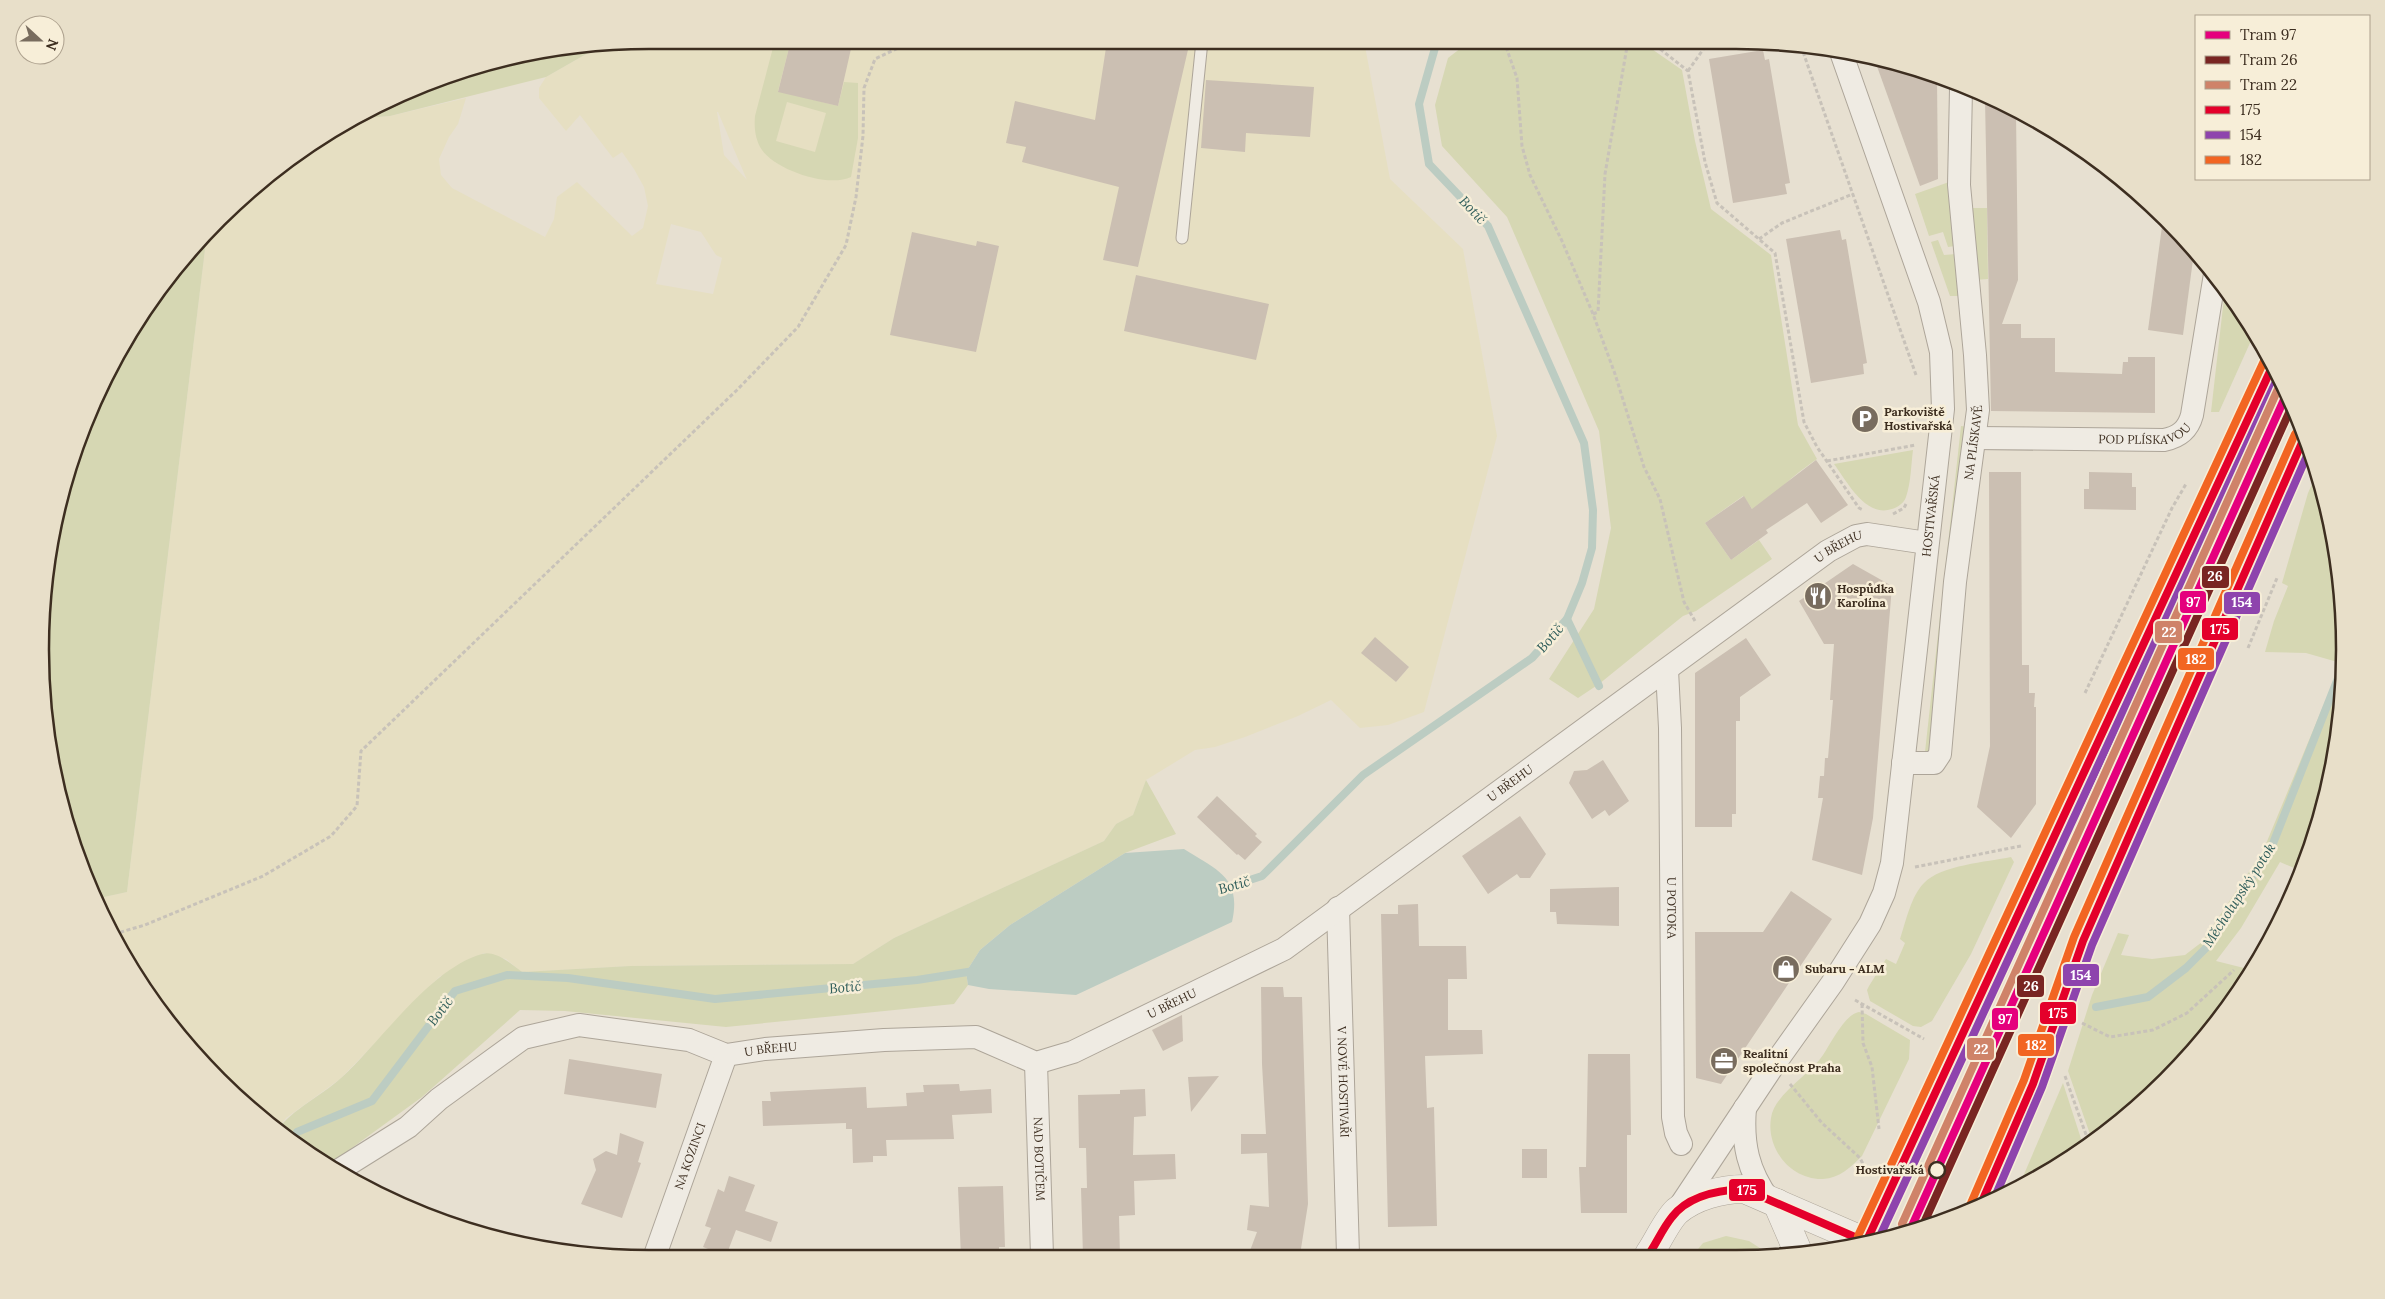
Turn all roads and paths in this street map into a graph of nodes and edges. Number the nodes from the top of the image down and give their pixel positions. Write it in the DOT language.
graph roads {
  1 [pos="896,49"];
  2 [pos="1201,49"];
  3 [pos="1507,49"];
  4 [pos="1627,49"];
  5 [pos="1659,49"];
  6 [pos="1703,49"];
  7 [pos="1803,53"];
  8 [pos="1843,59"];
  9 [pos="1688,71"];
  10 [pos="1961,93"];
  11 [pos="1853,194"];
  12 [pos="1182,238"];
  13 [pos="1759,239"];
  14 [pos="2213,286"];
  15 [pos="1593,314"];
  16 [pos="2269,374"];
  17 [pos="1919,383"];
  18 [pos="1975,438"];
  19 [pos="2300,446"];
  20 [pos="1918,454"];
  21 [pos="1827,461"];
  22 [pos="1908,501"];
  23 [pos="2172,508"];
  24 [pos="1867,511"];
  25 [pos="1890,515"];
  26 [pos="1927,543"];
  27 [pos="2277,578"];
  28 [pos="1707,638"];
  29 [pos="2248,648"];
  30 [pos="1667,670"];
  31 [pos="2085,693"];
  32 [pos="1903,763"];
  33 [pos="2024,846"];
  34 [pos="1919,868"];
  35 [pos="1338,908"];
  36 [pos="120,932"];
  37 [pos="2031,937"];
  38 [pos="2064,944"];
  39 [pos="2234,970"];
  40 [pos="1855,1000"];
  41 [pos="1862,1004"];
  42 [pos="2080,1022"];
  43 [pos="1924,1039"];
  44 [pos="726,1055"];
  45 [pos="1036,1063"];
  46 [pos="2064,1072"];
  47 [pos="1790,1084"];
  48 [pos="1745,1107"];
  49 [pos="1880,1130"];
  50 [pos="2086,1136"];
  51 [pos="1681,1144"];
  52 [pos="1863,1164"];
  53 [pos="344,1167"];
  54 [pos="1985,1196"];
  55 [pos="1773,1201"];
  56 [pos="1677,1212"];
  57 [pos="1868,1235"];
  58 [pos="1860,1237"];
  59 [pos="1796,1247"];
  60 [pos="657,1250"];
  61 [pos="1042,1250"];
  62 [pos="1348,1250"];
  63 [pos="1652,1250"];
  1 -- 36 [label="path"];
  2 -- 12 [label="lane"];
  3 -- 15 [label="path"];
  4 -- 15 [label="path"];
  5 -- 9 [label="path"];
  6 -- 9 [label="path"];
  7 -- 11 [label="path"];
  8 -- 26 [label="street, HOSTIVAŘSKÁ"];
  9 -- 13 [label="path"];
  10 -- 18 [label="street, NA PLÍSKAVĚ"];
  11 -- 13 [label="path"];
  11 -- 17 [label="path"];
  13 -- 21 [label="path"];
  14 -- 18 [label="street, POD PLÍSKAVOU"];
  15 -- 28 [label="path"];
  16 -- 57 [label="main road"];
  18 -- 32 [label="street, NA PLÍSKAVĚ"];
  19 -- 54 [label="main road"];
  20 -- 21 [label="path"];
  21 -- 24 [label="path"];
  22 -- 25 [label="path"];
  23 -- 31 [label="path"];
  26 -- 28 [label="street, U BŘEHU"];
  26 -- 32 [label="street, HOSTIVAŘSKÁ"];
  27 -- 29 [label="path"];
  28 -- 30 [label="street, U BŘEHU"];
  30 -- 35 [label="street, U BŘEHU"];
  30 -- 51 [label="street, U POTOKA"];
  32 -- 48 [label="street, HOSTIVAŘSKÁ"];
  33 -- 34 [label="path"];
  35 -- 45 [label="street, U BŘEHU"];
  35 -- 62 [label="street, V NOVÉ HOSTIVAŘI"];
  37 -- 38 [label="path"];
  39 -- 42 [label="path"];
  40 -- 41 [label="path"];
  41 -- 43 [label="path"];
  41 -- 49 [label="path"];
  44 -- 45 [label="street, U BŘEHU"];
  44 -- 53 [label="street, U BŘEHU"];
  44 -- 60 [label="street, NA KOZINCI"];
  45 -- 61 [label="street, NAD BOTIČEM"];
  46 -- 50 [label="path"];
  47 -- 52 [label="path"];
  48 -- 55 [label="street"];
  48 -- 56 [label="street, HOSTIVAŘSKÁ"];
  55 -- 56 [label="main road"];
  55 -- 58 [label="main road"];
  55 -- 59 [label="main road"];
  56 -- 63 [label="main road"];
}
